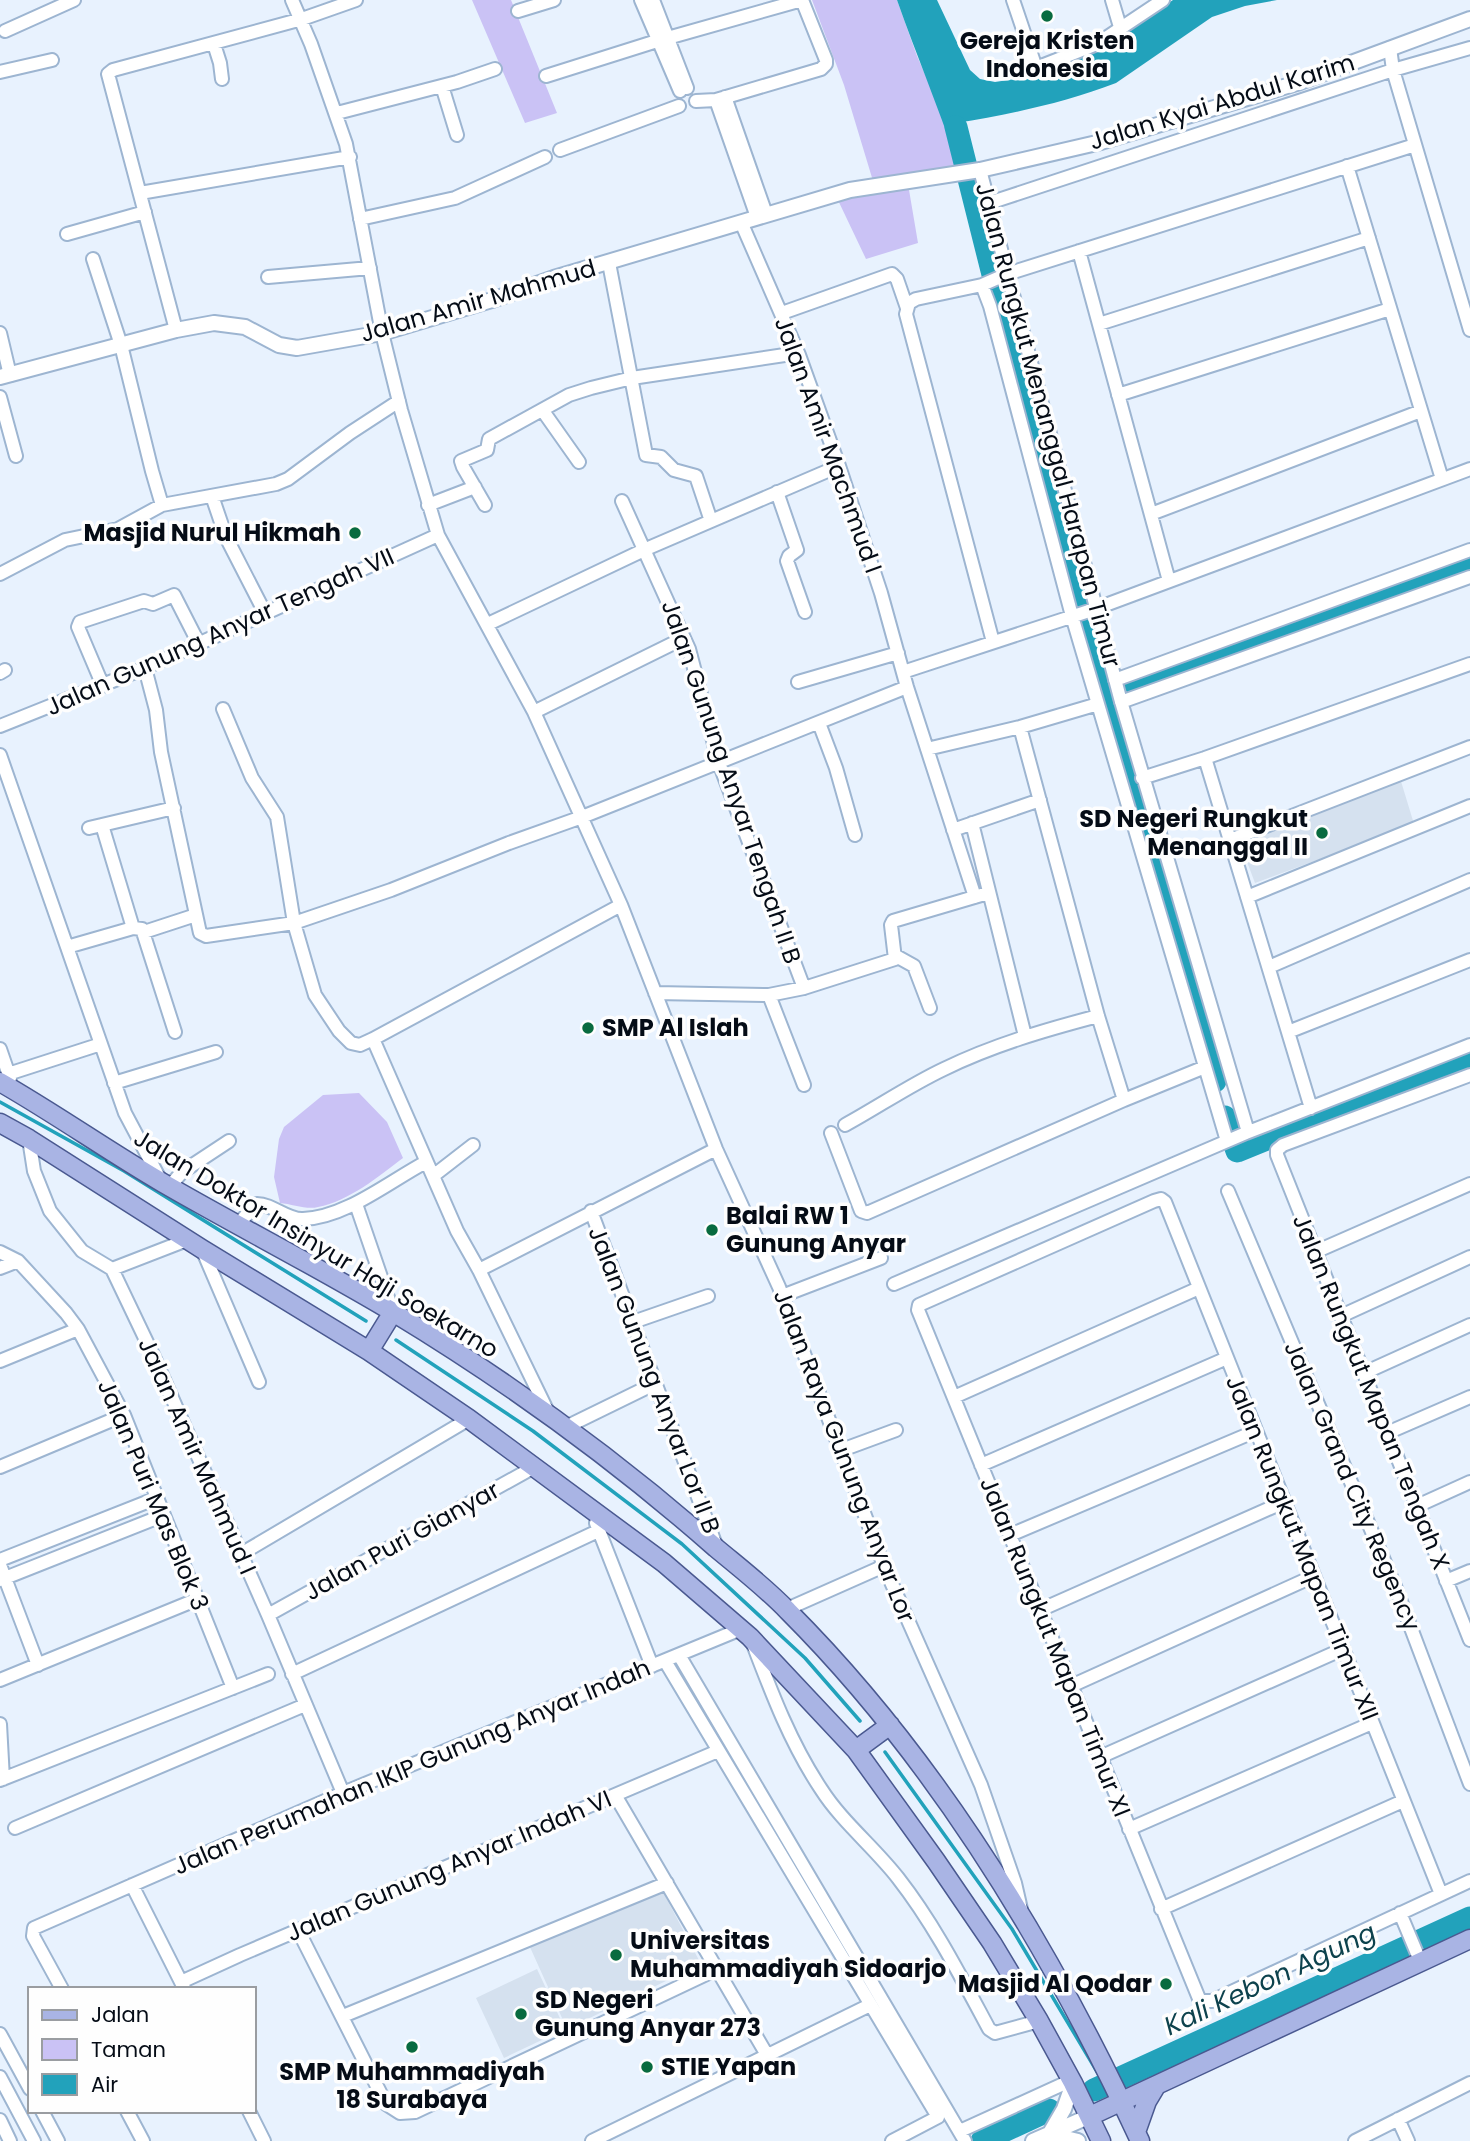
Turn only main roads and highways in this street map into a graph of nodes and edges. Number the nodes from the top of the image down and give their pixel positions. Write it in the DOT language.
graph roads {
  1 [pos="7,1082"];
  2 [pos="0,1123"];
  3 [pos="393,1312"];
  4 [pos="369,1350"];
  5 [pos="890,1725"];
  6 [pos="856,1750"];
  7 [pos="1470,1939"];
  8 [pos="1156,2086"];
  9 [pos="1120,2096"];
  10 [pos="1088,2111"];
  11 [pos="1138,2137"];
  12 [pos="1101,2141"];
  1 -- 3 [label="main road, Jalan Doktor Insinyur Haji Soekarno"];
  2 -- 4 [label="main road"];
  3 -- 4 [label="main road"];
  3 -- 5 [label="main road, Jalan Doktor Insinyur Haji Soekarno"];
  4 -- 6 [label="main road"];
  5 -- 6 [label="main road"];
  5 -- 9 [label="main road, Jalan Doktor Insinyur Haji Soekarno"];
  6 -- 10 [label="main road"];
  7 -- 8 [label="main road"];
  8 -- 9 [label="main road"];
  8 -- 11 [label="main road"];
  9 -- 10 [label="main road"];
  9 -- 11 [label="main road, Jalan Doktor Insinyur Haji Soekarno"];
  10 -- 12 [label="main road"];
}
